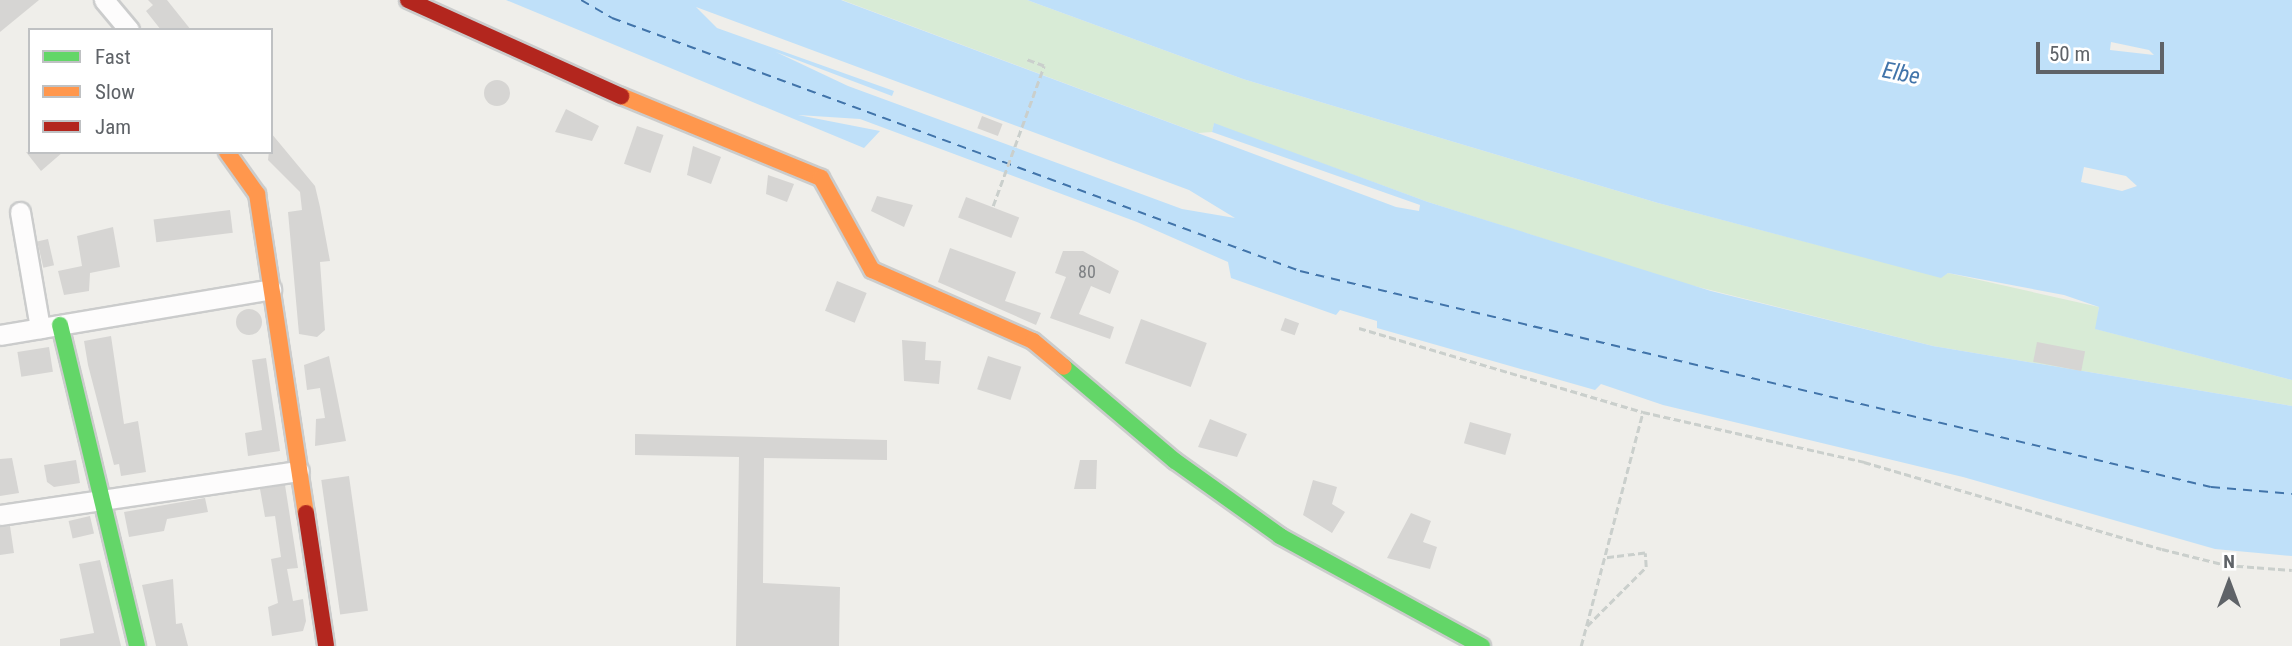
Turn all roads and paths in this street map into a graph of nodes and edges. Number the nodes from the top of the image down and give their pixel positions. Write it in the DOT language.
graph roads {
  1 [pos="104,0"];
  2 [pos="408,0"];
  3 [pos="127,28"];
  4 [pos="1025,60"];
  5 [pos="228,154"];
  6 [pos="993,206"];
  7 [pos="20,212"];
  8 [pos="271,289"];
  9 [pos="60,325"];
  10 [pos="40,328"];
  11 [pos="1359,328"];
  12 [pos="0,335"];
  13 [pos="1643,412"];
  14 [pos="299,471"];
  15 [pos="104,498"];
  16 [pos="0,515"];
  17 [pos="1604,558"];
  18 [pos="2292,570"];
  19 [pos="1587,626"];
  20 [pos="137,646"];
  21 [pos="326,646"];
  22 [pos="1482,646"];
  23 [pos="1581,646"];
  1 -- 3 [label="street"];
  2 -- 22 [label="street"];
  4 -- 6 [label="path"];
  5 -- 8 [label="street"];
  7 -- 10 [label="street"];
  8 -- 9 [label="street"];
  8 -- 14 [label="street"];
  9 -- 10 [label="street"];
  9 -- 15 [label="street"];
  10 -- 12 [label="street"];
  11 -- 13 [label="path"];
  13 -- 17 [label="path"];
  13 -- 18 [label="path"];
  14 -- 15 [label="street"];
  14 -- 21 [label="street"];
  15 -- 16 [label="street"];
  15 -- 20 [label="street"];
  17 -- 19 [label="path"];
  17 -- 19 [label="path"];
  19 -- 23 [label="path"];
}
